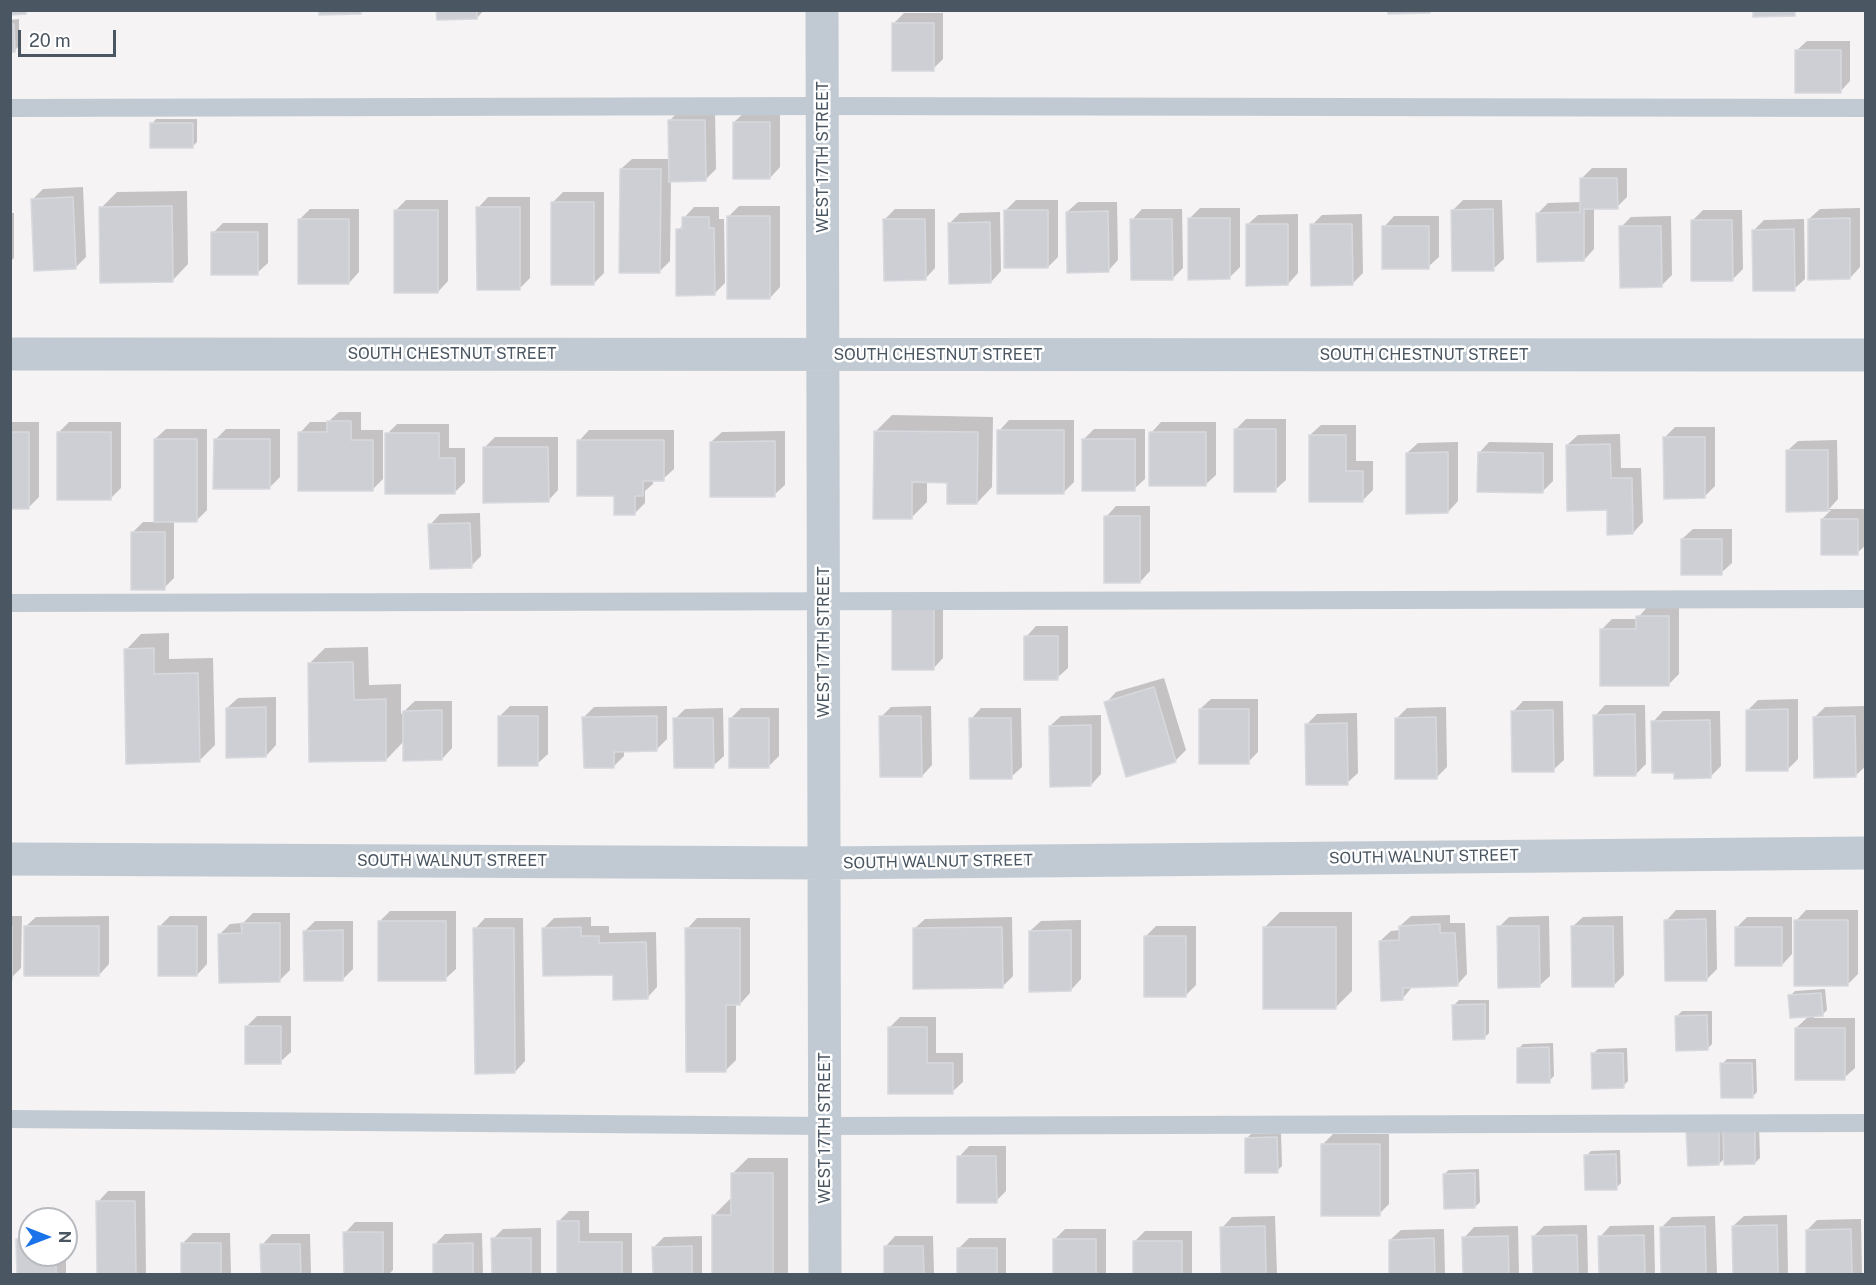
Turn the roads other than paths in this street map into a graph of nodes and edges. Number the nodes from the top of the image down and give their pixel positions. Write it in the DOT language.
graph roads {
  1 [pos="822,10"];
  2 [pos="823,106"];
  3 [pos="10,108"];
  4 [pos="1866,108"];
  5 [pos="10,354"];
  6 [pos="823,354"];
  7 [pos="1866,355"];
  8 [pos="824,600"];
  9 [pos="1866,600"];
  10 [pos="10,603"];
  11 [pos="1866,853"];
  12 [pos="10,859"];
  13 [pos="824,863"];
  14 [pos="10,1119"];
  15 [pos="1866,1123"];
  16 [pos="825,1126"];
  17 [pos="825,1275"];
  1 -- 2 [label="street, WEST 17TH STREET"];
  2 -- 3 [label="lane"];
  2 -- 4 [label="lane"];
  2 -- 6 [label="street, WEST 17TH STREET"];
  5 -- 6 [label="street, SOUTH CHESTNUT STREET"];
  6 -- 7 [label="street, SOUTH CHESTNUT STREET"];
  6 -- 8 [label="street, WEST 17TH STREET"];
  8 -- 9 [label="lane"];
  8 -- 10 [label="lane"];
  8 -- 13 [label="street, WEST 17TH STREET"];
  11 -- 13 [label="street, SOUTH WALNUT STREET"];
  12 -- 13 [label="street, SOUTH WALNUT STREET"];
  13 -- 16 [label="street, WEST 17TH STREET"];
  14 -- 16 [label="lane"];
  15 -- 16 [label="lane"];
  16 -- 17 [label="street, WEST 17TH STREET"];
}
